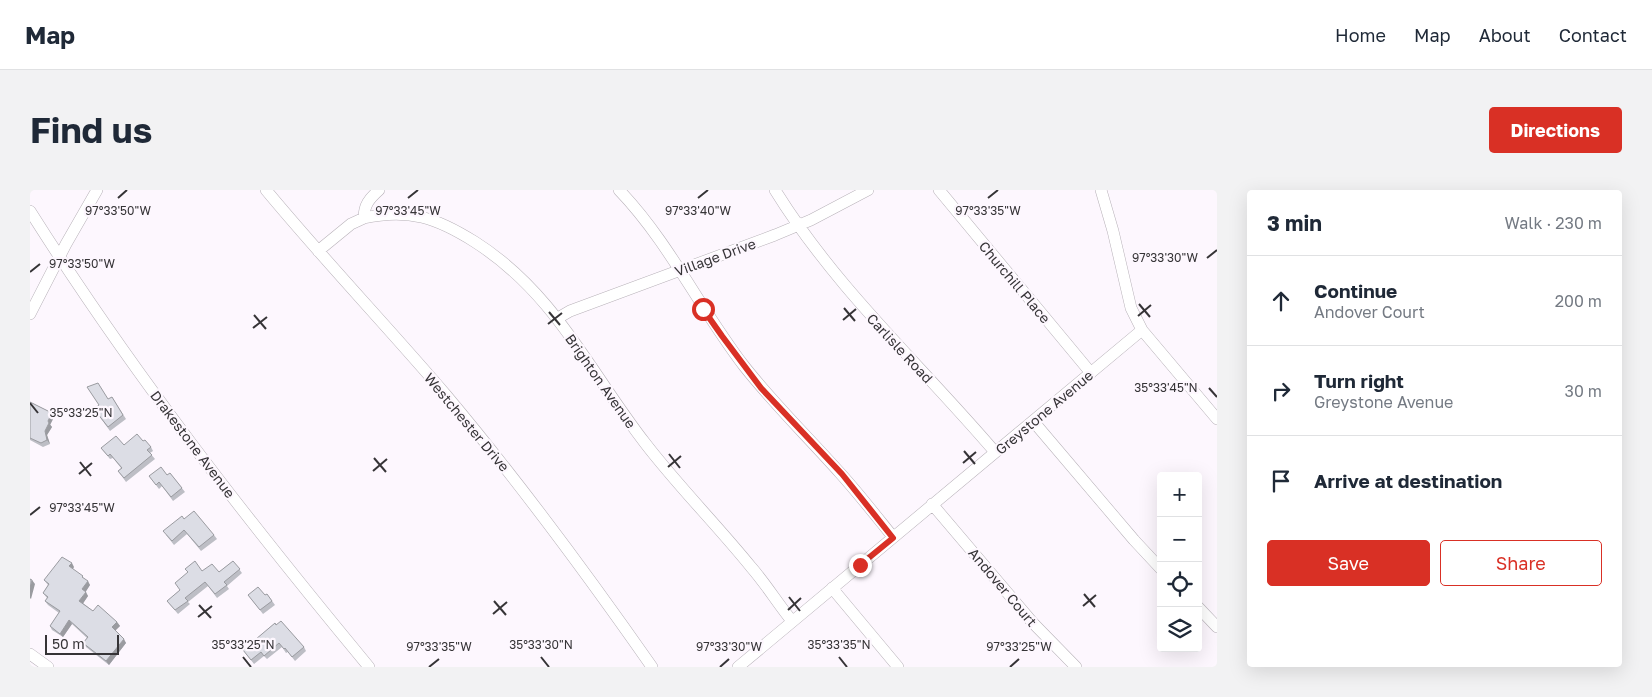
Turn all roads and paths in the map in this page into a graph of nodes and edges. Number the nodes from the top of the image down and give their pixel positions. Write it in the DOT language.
graph roads {
  1 [pos="97,190"];
  2 [pos="266,190"];
  3 [pos="379,190"];
  4 [pos="619,190"];
  5 [pos="775,190"];
  6 [pos="868,190"];
  7 [pos="939,190"];
  8 [pos="1101,190"];
  9 [pos="30,211"];
  10 [pos="364,218"];
  11 [pos="798,225"];
  12 [pos="318,251"];
  13 [pos="59,257"];
  14 [pos="679,270"];
  15 [pos="30,314"];
  16 [pos="558,318"];
  17 [pos="1142,330"];
  18 [pos="1091,373"];
  19 [pos="1217,419"];
  20 [pos="1033,421"];
  21 [pos="995,452"];
  22 [pos="932,504"];
  23 [pos="893,538"];
  24 [pos="1157,565"];
  25 [pos="832,588"];
  26 [pos="1202,612"];
  27 [pos="792,621"];
  28 [pos="1217,626"];
  29 [pos="30,654"];
  30 [pos="48,667"];
  31 [pos="369,667"];
  32 [pos="652,667"];
  33 [pos="738,667"];
  34 [pos="898,667"];
  35 [pos="1076,667"];
  1 -- 13 [label="street"];
  2 -- 12 [label="street, Westchester Drive"];
  3 -- 10 [label="street"];
  4 -- 14 [label="street"];
  5 -- 11 [label="street, Carlisle Road"];
  6 -- 11 [label="street, Village Drive"];
  7 -- 18 [label="street, Churchill Place"];
  8 -- 17 [label="street"];
  9 -- 13 [label="street, Drakestone Avenue"];
  10 -- 12 [label="street"];
  10 -- 16 [label="street, Brighton Avenue"];
  11 -- 14 [label="street, Village Drive"];
  11 -- 21 [label="street, Carlisle Road"];
  12 -- 32 [label="street, Westchester Drive"];
  13 -- 15 [label="street"];
  13 -- 31 [label="street, Drakestone Avenue"];
  14 -- 16 [label="street, Village Drive"];
  14 -- 23 [label="street"];
  16 -- 27 [label="street, Brighton Avenue"];
  17 -- 18 [label="street, Greystone Avenue"];
  17 -- 19 [label="street"];
  18 -- 20 [label="street, Greystone Avenue"];
  20 -- 21 [label="street, Greystone Avenue"];
  20 -- 24 [label="street"];
  21 -- 22 [label="street, Greystone Avenue"];
  22 -- 23 [label="street, Greystone Avenue"];
  22 -- 35 [label="street, Andover Court"];
  23 -- 25 [label="street, Greystone Avenue"];
  25 -- 27 [label="street, Greystone Avenue"];
  25 -- 34 [label="street"];
  26 -- 28 [label="street"];
  27 -- 33 [label="street, Greystone Avenue"];
  29 -- 30 [label="street"];
}
